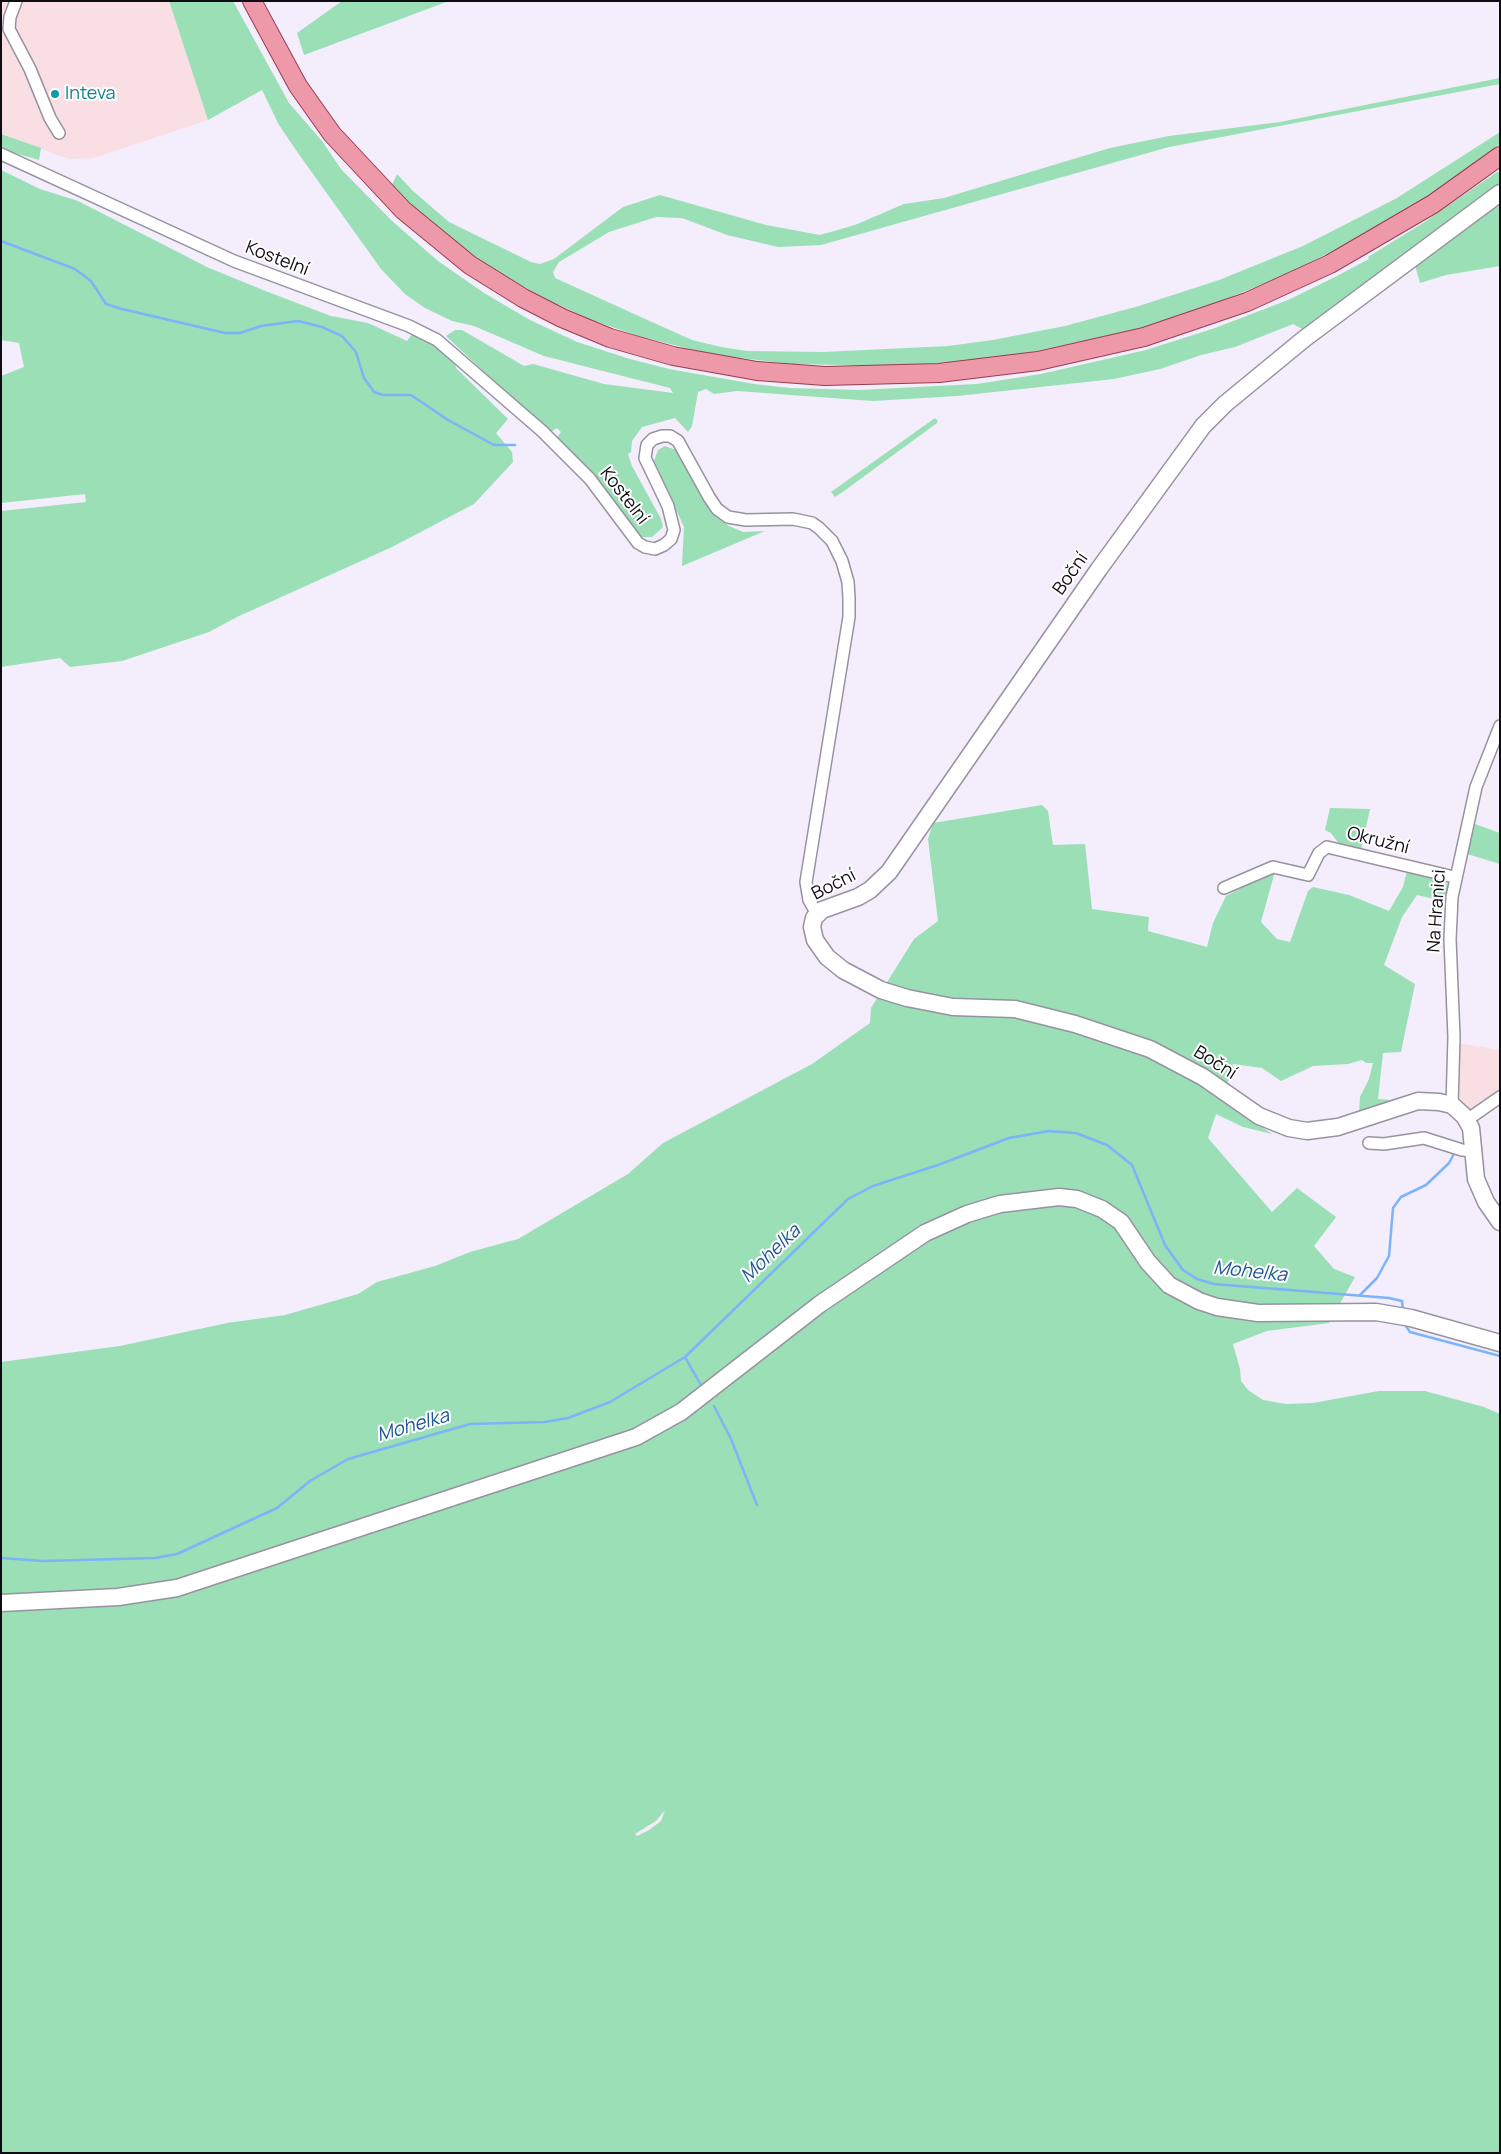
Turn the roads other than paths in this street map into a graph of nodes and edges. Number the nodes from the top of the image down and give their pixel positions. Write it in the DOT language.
graph roads {
  1 [pos="16,1"];
  2 [pos="252,1"];
  3 [pos="6,15"];
  4 [pos="59,133"];
  5 [pos="1,154"];
  6 [pos="1500,156"];
  7 [pos="1500,193"];
  8 [pos="1500,726"];
  9 [pos="1454,877"];
  10 [pos="1224,888"];
  11 [pos="817,914"];
  12 [pos="1500,1097"];
  13 [pos="1452,1106"];
  14 [pos="1467,1120"];
  15 [pos="1369,1143"];
  16 [pos="1473,1151"];
  17 [pos="1500,1222"];
  18 [pos="1500,1342"];
  19 [pos="1,1603"];
  1 -- 3 [label="street"];
  2 -- 6 [label="main road"];
  3 -- 4 [label="street"];
  5 -- 11 [label="street, Kostelní"];
  7 -- 11 [label="street, Boční"];
  8 -- 9 [label="street, Na Hranici"];
  9 -- 10 [label="street, Okružní"];
  9 -- 13 [label="street, Na Hranici"];
  11 -- 13 [label="street, Boční"];
  12 -- 14 [label="street"];
  13 -- 14 [label="street"];
  14 -- 16 [label="street"];
  15 -- 16 [label="street"];
  16 -- 17 [label="street"];
  18 -- 19 [label="street"];
}
